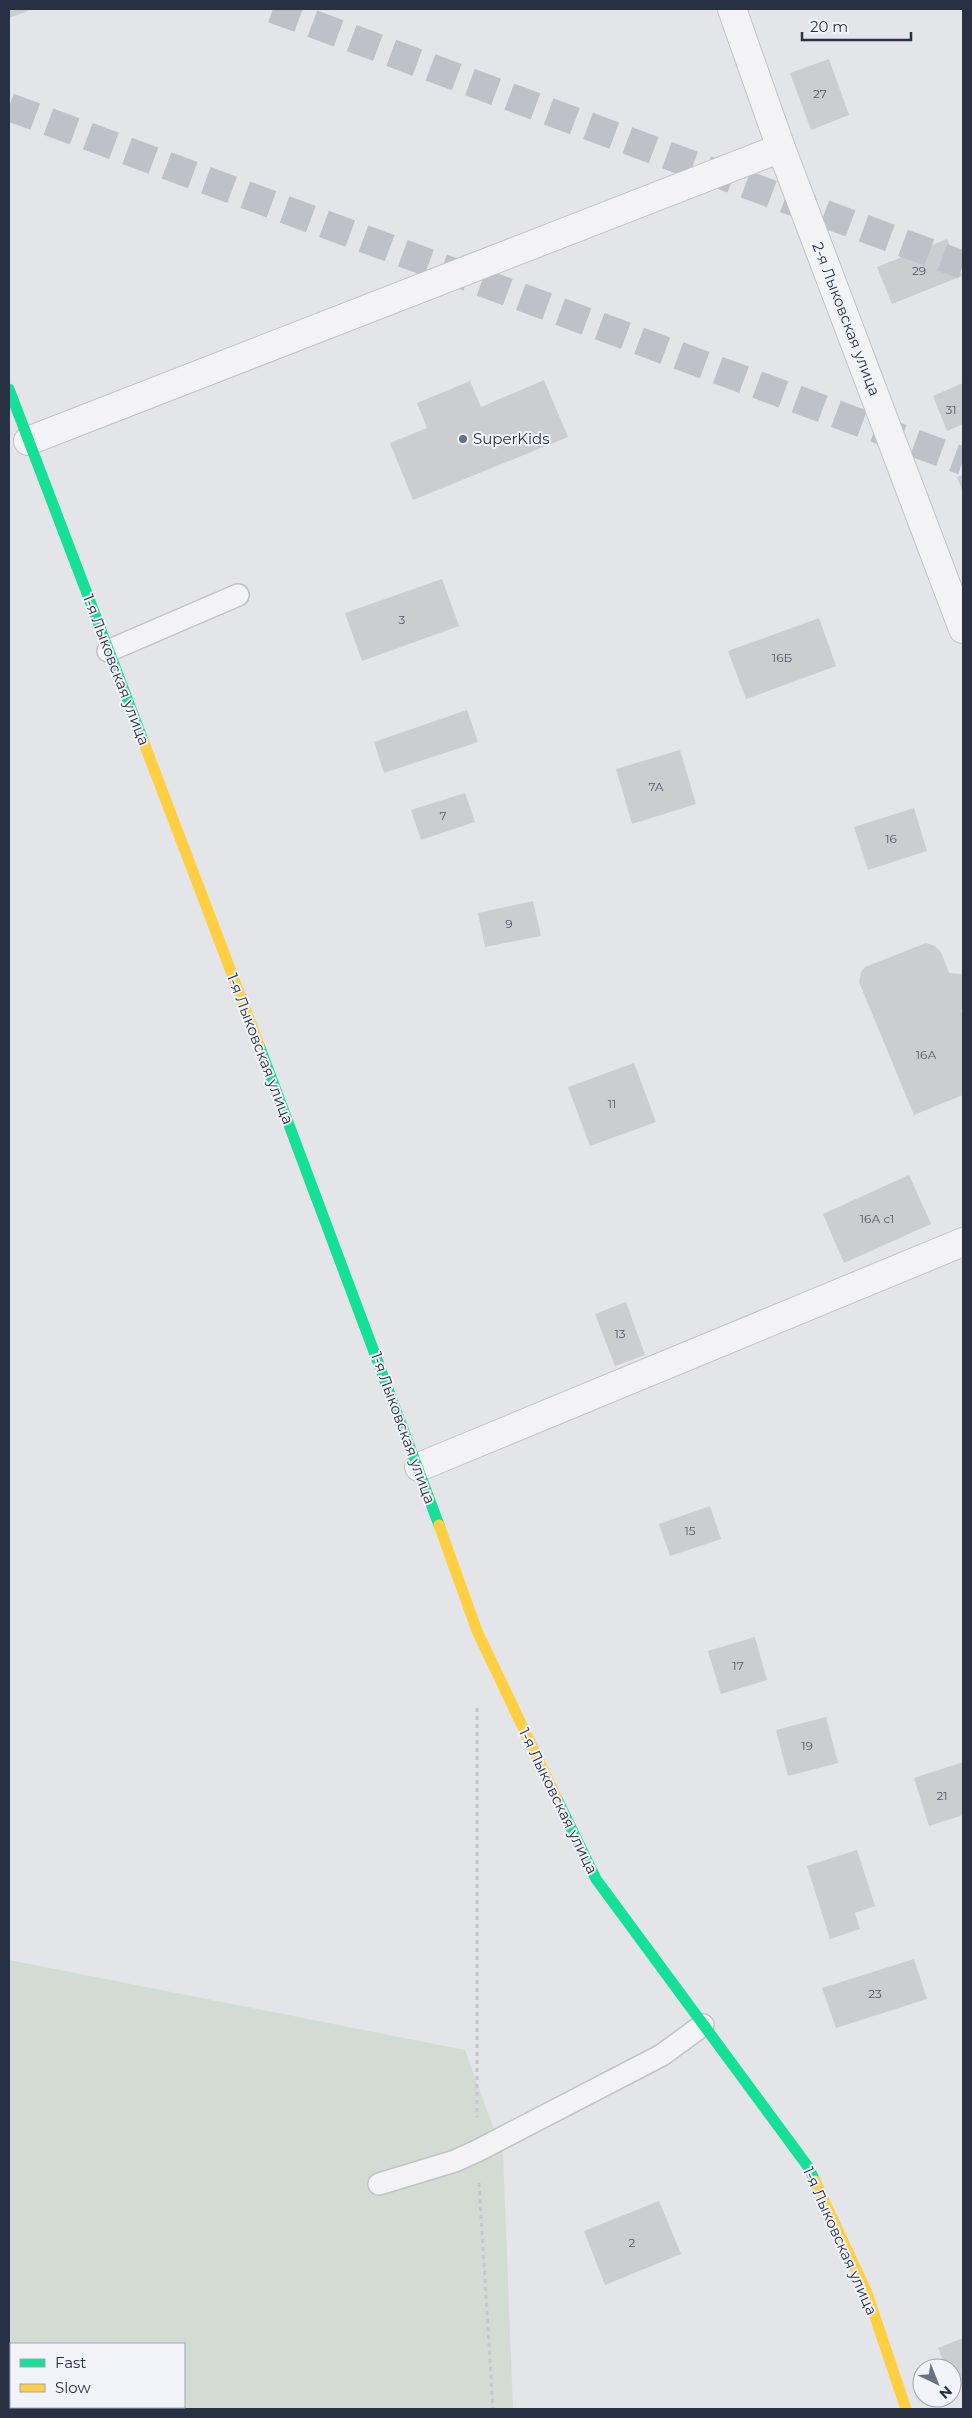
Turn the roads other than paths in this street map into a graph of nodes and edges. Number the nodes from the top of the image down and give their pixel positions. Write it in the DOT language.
graph roads {
  1 [pos="732,9"];
  2 [pos="781,148"];
  3 [pos="9,389"];
  4 [pos="28,441"];
  5 [pos="238,595"];
  6 [pos="963,629"];
  7 [pos="108,651"];
  8 [pos="963,1242"];
  9 [pos="419,1467"];
  10 [pos="704,2025"];
  11 [pos="379,2184"];
  12 [pos="906,2409"];
  1 -- 2 [label="street, 2-я Лыковская улица"];
  2 -- 4 [label="street"];
  2 -- 6 [label="street, 2-я Лыковская улица"];
  3 -- 4 [label="street, 1-я Лыковская улица"];
  4 -- 7 [label="street, 1-я Лыковская улица"];
  5 -- 7 [label="lane"];
  7 -- 9 [label="street, 1-я Лыковская улица"];
  8 -- 9 [label="street"];
  9 -- 10 [label="street, 1-я Лыковская улица"];
  10 -- 11 [label="lane"];
  10 -- 12 [label="street, 1-я Лыковская улица"];
}
